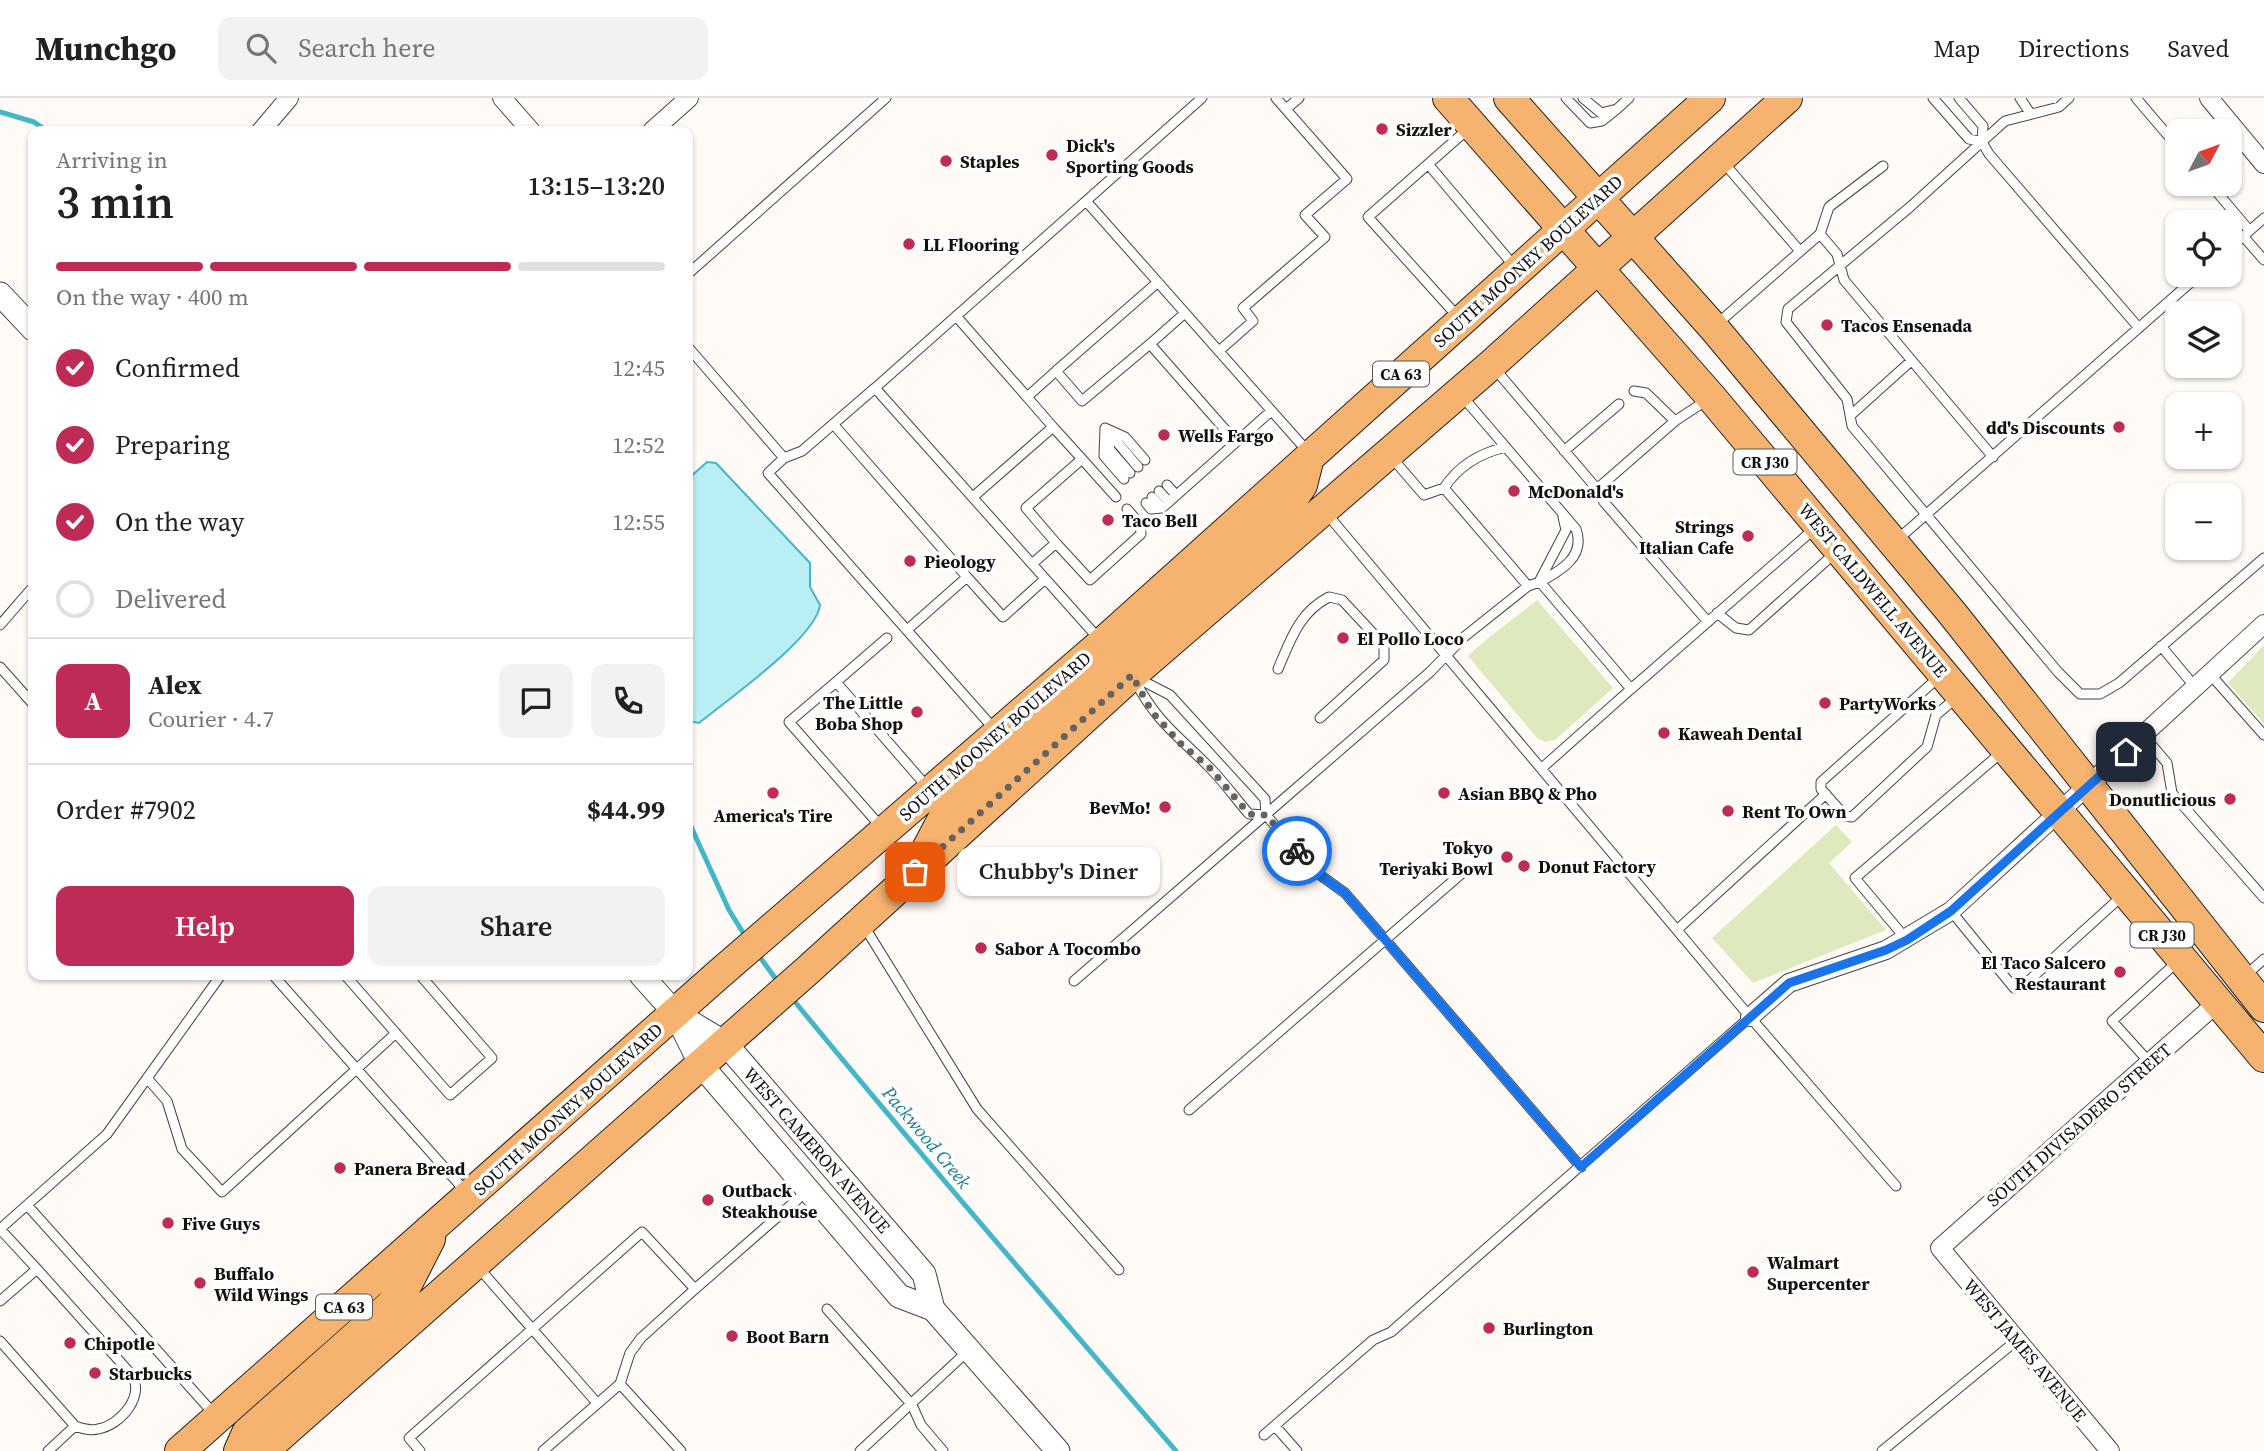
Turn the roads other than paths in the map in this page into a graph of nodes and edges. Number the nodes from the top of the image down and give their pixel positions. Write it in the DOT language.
graph roads {
  1 [pos="289,98"];
  2 [pos="502,98"];
  3 [pos="689,98"];
  4 [pos="886,98"];
  5 [pos="1202,98"];
  6 [pos="1276,98"];
  7 [pos="1299,98"];
  8 [pos="1448,98"];
  9 [pos="1509,98"];
  10 [pos="1566,98"];
  11 [pos="1583,98"];
  12 [pos="1629,98"];
  13 [pos="1710,98"];
  14 [pos="1787,98"];
  15 [pos="1933,98"];
  16 [pos="1959,98"];
  17 [pos="2020,98"];
  18 [pos="2069,98"];
  19 [pos="2136,98"];
  20 [pos="2209,98"];
  21 [pos="1286,109"];
  22 [pos="1617,109"];
  23 [pos="2029,113"];
  24 [pos="1472,125"];
  25 [pos="265,126"];
  26 [pos="527,126"];
  27 [pos="658,126"];
  28 [pos="2165,132"];
  29 [pos="1982,142"];
  30 [pos="1719,158"];
  31 [pos="1428,164"];
  32 [pos="2264,164"];
  33 [pos="1882,166"];
  34 [pos="2219,196"];
  35 [pos="1598,197"];
  36 [pos="1086,201"];
  37 [pos="2264,218"];
  38 [pos="1564,228"];
  39 [pos="1820,233"];
  40 [pos="2246,233"];
  41 [pos="1633,235"];
  42 [pos="2242,237"];
  43 [pos="1799,250"];
  44 [pos="2264,260"];
  45 [pos="1599,266"];
  46 [pos="1838,266"];
  47 [pos="693,270"];
  48 [pos="1518,270"];
  49 [pos="1158,282"];
  50 [pos="2185,287"];
  51 [pos="0,294"];
  52 [pos="1185,313"];
  53 [pos="957,316"];
  54 [pos="1461,321"];
  55 [pos="28,324"];
  56 [pos="1713,327"];
  57 [pos="2139,328"];
  58 [pos="1150,344"];
  59 [pos="1219,351"];
  60 [pos="693,353"];
  61 [pos="1911,361"];
  62 [pos="1491,365"];
  63 [pos="1056,372"];
  64 [pos="875,388"];
  65 [pos="1634,391"];
  66 [pos="1459,392"];
  67 [pos="1027,397"];
  68 [pos="1711,397"];
  69 [pos="1619,404"];
  70 [pos="1271,411"];
  71 [pos="1852,415"];
  72 [pos="1675,421"];
  73 [pos="834,425"];
  74 [pos="1054,427"];
  75 [pos="1236,442"];
  76 [pos="1506,447"];
  77 [pos="1564,451"];
  78 [pos="1389,454"];
  79 [pos="1310,455"];
  80 [pos="1993,457"];
  81 [pos="784,458"];
  82 [pos="1082,459"];
  83 [pos="1134,470"];
  84 [pos="1444,488"];
  85 [pos="1597,489"];
  86 [pos="973,497"];
  87 [pos="1116,497"];
  88 [pos="1169,502"];
  89 [pos="1126,509"];
  90 [pos="1324,510"];
  91 [pos="1927,513"];
  92 [pos="1563,514"];
  93 [pos="1818,525"];
  94 [pos="1056,543"];
  95 [pos="1894,544"];
  96 [pos="1839,550"];
  97 [pos="2264,558"];
  98 [pos="1032,564"];
  99 [pos="967,578"];
  100 [pos="1045,579"];
  101 [pos="1540,582"];
  102 [pos="1528,586"];
  103 [pos="28,593"];
  104 [pos="1717,613"];
  105 [pos="1708,622"];
  106 [pos="2264,624"];
  107 [pos="0,625"];
  108 [pos="907,630"];
  109 [pos="887,638"];
  110 [pos="1102,643"];
  111 [pos="2161,646"];
  112 [pos="1447,657"];
  113 [pos="0,667"];
  114 [pos="1278,669"];
  115 [pos="2210,674"];
  116 [pos="1132,675"];
  117 [pos="836,682"];
  118 [pos="1952,684"];
  119 [pos="2196,688"];
  120 [pos="1630,689"];
  121 [pos="28,698"];
  122 [pos="1320,718"];
  123 [pos="998,734"];
  124 [pos="2264,735"];
  125 [pos="2144,736"];
  126 [pos="2006,749"];
  127 [pos="1542,768"];
  128 [pos="2089,786"];
  129 [pos="931,792"];
  130 [pos="1826,794"];
  131 [pos="2060,813"];
  132 [pos="1266,815"];
  133 [pos="885,832"];
  134 [pos="915,872"];
  135 [pos="1461,874"];
  136 [pos="2126,893"];
  137 [pos="2264,898"];
  138 [pos="1951,911"];
  139 [pos="861,922"];
  140 [pos="1678,929"];
  141 [pos="1386,940"];
  142 [pos="1907,940"];
  143 [pos="2181,958"];
  144 [pos="2264,959"];
  145 [pos="2241,979"];
  146 [pos="217,980"];
  147 [pos="277,980"];
  148 [pos="349,980"];
  149 [pos="424,980"];
  150 [pos="646,980"];
  151 [pos="1074,981"];
  152 [pos="2218,1002"];
  153 [pos="2264,1007"];
  154 [pos="675,1013"];
  155 [pos="1750,1017"];
  156 [pos="2264,1019"];
  157 [pos="396,1033"];
  158 [pos="725,1043"];
  159 [pos="2264,1057"];
  160 [pos="2150,1063"];
  161 [pos="701,1065"];
  162 [pos="356,1068"];
  163 [pos="147,1078"];
  164 [pos="1189,1110"];
  165 [pos="1581,1167"];
  166 [pos="1896,1186"];
  167 [pos="808,1190"];
  168 [pos="470,1196"];
  169 [pos="27,1205"];
  170 [pos="437,1225"];
  171 [pos="0,1229"];
  172 [pos="1940,1248"];
  173 [pos="474,1264"];
  174 [pos="37,1269"];
  175 [pos="1119,1270"];
  176 [pos="695,1289"];
  177 [pos="0,1301"];
  178 [pos="827,1309"];
  179 [pos="933,1309"];
  180 [pos="532,1329"];
  181 [pos="2017,1340"];
  182 [pos="0,1341"];
  183 [pos="970,1350"];
  184 [pos="620,1384"];
  185 [pos="597,1403"];
  186 [pos="912,1405"];
  187 [pos="218,1418"];
  188 [pos="75,1426"];
  189 [pos="1275,1426"];
  190 [pos="1264,1435"];
  191 [pos="48,1451"];
  192 [pos="180,1451"];
  193 [pos="219,1451"];
  194 [pos="239,1451"];
  195 [pos="263,1451"];
  196 [pos="420,1451"];
  197 [pos="542,1451"];
  198 [pos="681,1451"];
  199 [pos="860,1451"];
  200 [pos="943,1451"];
  201 [pos="1058,1451"];
  202 [pos="1297,1451"];
  203 [pos="1882,1451"];
  204 [pos="2110,1451"];
  1 -- 25 [label="street"];
  2 -- 26 [label="street"];
  3 -- 27 [label="street"];
  4 -- 47 [label="lane"];
  5 -- 36 [label="lane"];
  6 -- 21 [label="lane"];
  7 -- 21 [label="lane"];
  8 -- 24 [label="main road, WEST CALDWELL AVENUE / CR J30"];
  9 -- 35 [label="main road, CR J30"];
  10 -- 22 [label="lane"];
  11 -- 22 [label="lane"];
  12 -- 22 [label="lane"];
  13 -- 35 [label="main road, SOUTH MOONEY BOULEVARD / CA 63"];
  14 -- 30 [label="main road, CA 63"];
  15 -- 29 [label="lane"];
  16 -- 29 [label="lane"];
  17 -- 23 [label="lane"];
  18 -- 23 [label="lane"];
  19 -- 28 [label="lane"];
  20 -- 32 [label="street"];
  21 -- 59 [label="lane"];
  23 -- 29 [label="lane"];
  24 -- 31 [label="lane"];
  24 -- 38 [label="main road, WEST CALDWELL AVENUE / CR J30"];
  29 -- 46 [label="lane"];
  29 -- 57 [label="lane"];
  30 -- 41 [label="main road, CA 63"];
  30 -- 43 [label="lane"];
  31 -- 48 [label="lane"];
  31 -- 54 [label="lane"];
  33 -- 39 [label="lane"];
  34 -- 40 [label="lane"];
  35 -- 38 [label="main road, SOUTH MOONEY BOULEVARD / CA 63"];
  35 -- 41 [label="main road, CR J30"];
  36 -- 49 [label="lane"];
  36 -- 53 [label="lane"];
  37 -- 40 [label="lane"];
  38 -- 45 [label="main road, WEST CALDWELL AVENUE / CR J30"];
  38 -- 48 [label="main road, SOUTH MOONEY BOULEVARD / CA 63"];
  39 -- 43 [label="lane"];
  39 -- 46 [label="lane"];
  40 -- 42 [label="lane"];
  40 -- 44 [label="lane"];
  41 -- 45 [label="main road, CA 63"];
  41 -- 56 [label="main road, CR J30"];
  43 -- 56 [label="lane"];
  45 -- 62 [label="main road, CA 63"];
  45 -- 68 [label="main road, WEST CALDWELL AVENUE / CR J30"];
  46 -- 61 [label="lane"];
  46 -- 71 [label="lane"];
  48 -- 54 [label="main road, SOUTH MOONEY BOULEVARD / CA 63"];
  49 -- 52 [label="lane"];
  49 -- 63 [label="lane"];
  50 -- 57 [label="lane"];
  51 -- 55 [label="street"];
  52 -- 58 [label="lane"];
  52 -- 59 [label="lane"];
  53 -- 64 [label="lane"];
  53 -- 67 [label="lane"];
  54 -- 79 [label="main road, SOUTH MOONEY BOULEVARD / CA 63"];
  56 -- 95 [label="main road, CR J30"];
  57 -- 80 [label="lane"];
  58 -- 63 [label="lane"];
  58 -- 75 [label="lane"];
  59 -- 70 [label="lane"];
  60 -- 81 [label="lane"];
  61 -- 71 [label="lane"];
  61 -- 80 [label="lane"];
  62 -- 66 [label="main road, CA 63"];
  62 -- 77 [label="lane"];
  63 -- 67 [label="lane"];
  64 -- 73 [label="lane"];
  64 -- 86 [label="lane"];
  65 -- 72 [label="lane"];
  66 -- 76 [label="lane"];
  66 -- 78 [label="main road, CA 63"];
  67 -- 74 [label="lane"];
  68 -- 72 [label="lane"];
  68 -- 93 [label="main road, WEST CALDWELL AVENUE / CR J30"];
  69 -- 77 [label="lane"];
  70 -- 75 [label="lane"];
  70 -- 79 [label="lane"];
  71 -- 91 [label="lane"];
  72 -- 85 [label="lane"];
  73 -- 81 [label="lane"];
  73 -- 99 [label="lane"];
  74 -- 82 [label="lane"];
  74 -- 86 [label="lane"];
  75 -- 88 [label="lane"];
  76 -- 84 [label="lane"];
  76 -- 92 [label="lane"];
  77 -- 85 [label="lane"];
  78 -- 84 [label="lane"];
  78 -- 90 [label="main road, CA 63"];
  79 -- 110 [label="main road, SOUTH MOONEY BOULEVARD / CA 63"];
  79 -- 116 [label="main road"];
  80 -- 91 [label="lane"];
  81 -- 108 [label="lane"];
  82 -- 87 [label="lane"];
  82 -- 94 [label="lane"];
  83 -- 83 [label="lane"];
  84 -- 102 [label="lane"];
  85 -- 105 [label="lane"];
  86 -- 98 [label="lane"];
  88 -- 88 [label="lane"];
  89 -- 94 [label="lane"];
  90 -- 112 [label="lane"];
  90 -- 116 [label="main road, CA 63"];
  91 -- 95 [label="lane"];
  91 -- 111 [label="lane"];
  92 -- 101 [label="lane"];
  92 -- 101 [label="lane"];
  93 -- 96 [label="main road, WEST CALDWELL AVENUE / CR J30"];
  93 -- 104 [label="lane"];
  94 -- 98 [label="lane"];
  95 -- 128 [label="main road, CR J30"];
  96 -- 104 [label="lane"];
  96 -- 118 [label="main road, WEST CALDWELL AVENUE / CR J30"];
  97 -- 111 [label="lane"];
  98 -- 100 [label="lane"];
  99 -- 100 [label="lane"];
  99 -- 108 [label="lane"];
  100 -- 110 [label="lane"];
  101 -- 102 [label="lane"];
  101 -- 120 [label="lane"];
  102 -- 112 [label="lane"];
  103 -- 107 [label="lane"];
  104 -- 105 [label="lane"];
  105 -- 120 [label="lane"];
  106 -- 115 [label="street"];
  108 -- 123 [label="lane"];
  109 -- 117 [label="lane"];
  110 -- 123 [label="main road, SOUTH MOONEY BOULEVARD / CA 63"];
  110 -- 134 [label="main road"];
  111 -- 119 [label="lane"];
  112 -- 127 [label="lane"];
  112 -- 132 [label="lane"];
  113 -- 121 [label="lane"];
  114 -- 122 [label="lane"];
  115 -- 119 [label="street"];
  115 -- 124 [label="lane"];
  116 -- 132 [label="lane"];
  116 -- 132 [label="lane"];
  116 -- 134 [label="main road, CA 63"];
  117 -- 129 [label="lane"];
  117 -- 133 [label="lane"];
  118 -- 126 [label="main road, WEST CALDWELL AVENUE / CR J30"];
  118 -- 130 [label="lane"];
  118 -- 130 [label="lane"];
  119 -- 125 [label="street"];
  120 -- 127 [label="lane"];
  123 -- 129 [label="main road, SOUTH MOONEY BOULEVARD / CA 63"];
  125 -- 128 [label="street"];
  125 -- 137 [label="lane"];
  126 -- 131 [label="main road, WEST CALDWELL AVENUE / CR J30"];
  126 -- 142 [label="lane"];
  127 -- 140 [label="lane"];
  128 -- 131 [label="street"];
  128 -- 145 [label="main road, CR J30"];
  129 -- 133 [label="main road, SOUTH MOONEY BOULEVARD / CA 63"];
  130 -- 140 [label="lane"];
  131 -- 136 [label="main road, WEST CALDWELL AVENUE / CR J30"];
  131 -- 138 [label="street"];
  131 -- 156 [label="main road"];
  132 -- 141 [label="lane"];
  132 -- 151 [label="lane"];
  133 -- 154 [label="main road, SOUTH MOONEY BOULEVARD / CA 63"];
  134 -- 139 [label="main road, CA 63"];
  135 -- 141 [label="lane"];
  136 -- 138 [label="lane"];
  136 -- 143 [label="main road, WEST CALDWELL AVENUE / CR J30"];
  138 -- 142 [label="street"];
  139 -- 158 [label="main road, CA 63"];
  139 -- 175 [label="lane"];
  140 -- 155 [label="lane"];
  141 -- 164 [label="lane"];
  141 -- 165 [label="lane"];
  142 -- 155 [label="street"];
  143 -- 152 [label="main road, WEST CALDWELL AVENUE / CR J30"];
  143 -- 160 [label="lane"];
  144 -- 145 [label="lane"];
  145 -- 153 [label="main road, CR J30"];
  146 -- 163 [label="lane"];
  147 -- 162 [label="lane"];
  148 -- 157 [label="lane"];
  149 -- 157 [label="lane"];
  150 -- 154 [label="street, WEST CAMERON AVENUE"];
  152 -- 159 [label="main road, WEST CALDWELL AVENUE / CR J30"];
  152 -- 160 [label="street, SOUTH DIVISADERO STREET"];
  154 -- 158 [label="street, WEST CAMERON AVENUE"];
  154 -- 161 [label="street, WEST CAMERON AVENUE"];
  154 -- 168 [label="main road, SOUTH MOONEY BOULEVARD / CA 63"];
  155 -- 165 [label="lane"];
  155 -- 166 [label="lane"];
  157 -- 162 [label="lane"];
  158 -- 161 [label="main road, CA 63"];
  158 -- 179 [label="street, WEST CAMERON AVENUE"];
  160 -- 172 [label="street, SOUTH DIVISADERO STREET"];
  161 -- 167 [label="street, WEST CAMERON AVENUE"];
  161 -- 173 [label="main road, CA 63"];
  162 -- 163 [label="lane"];
  162 -- 168 [label="lane"];
  163 -- 169 [label="lane"];
  165 -- 189 [label="lane"];
  167 -- 176 [label="lane"];
  167 -- 179 [label="street, WEST CAMERON AVENUE"];
  168 -- 170 [label="main road, SOUTH MOONEY BOULEVARD / CA 63"];
  169 -- 171 [label="lane"];
  169 -- 187 [label="lane"];
  170 -- 187 [label="main road, SOUTH MOONEY BOULEVARD / CA 63"];
  170 -- 194 [label="main road"];
  171 -- 174 [label="lane"];
  172 -- 181 [label="street, WEST JAMES AVENUE"];
  173 -- 180 [label="lane"];
  173 -- 195 [label="main road, CA 63"];
  174 -- 177 [label="lane"];
  174 -- 188 [label="lane"];
  176 -- 180 [label="lane"];
  176 -- 184 [label="lane"];
  178 -- 186 [label="lane"];
  179 -- 183 [label="street, WEST CAMERON AVENUE"];
  180 -- 185 [label="lane"];
  180 -- 196 [label="lane"];
  181 -- 203 [label="lane"];
  181 -- 204 [label="street, WEST JAMES AVENUE"];
  182 -- 188 [label="lane"];
  183 -- 186 [label="lane"];
  183 -- 201 [label="street, WEST CAMERON AVENUE"];
  184 -- 185 [label="lane"];
  184 -- 198 [label="lane"];
  185 -- 197 [label="lane"];
  186 -- 199 [label="lane"];
  186 -- 200 [label="lane"];
  187 -- 192 [label="main road, SOUTH MOONEY BOULEVARD / CA 63"];
  187 -- 193 [label="main road"];
  188 -- 191 [label="lane"];
  189 -- 190 [label="lane"];
  189 -- 202 [label="lane"];
}
